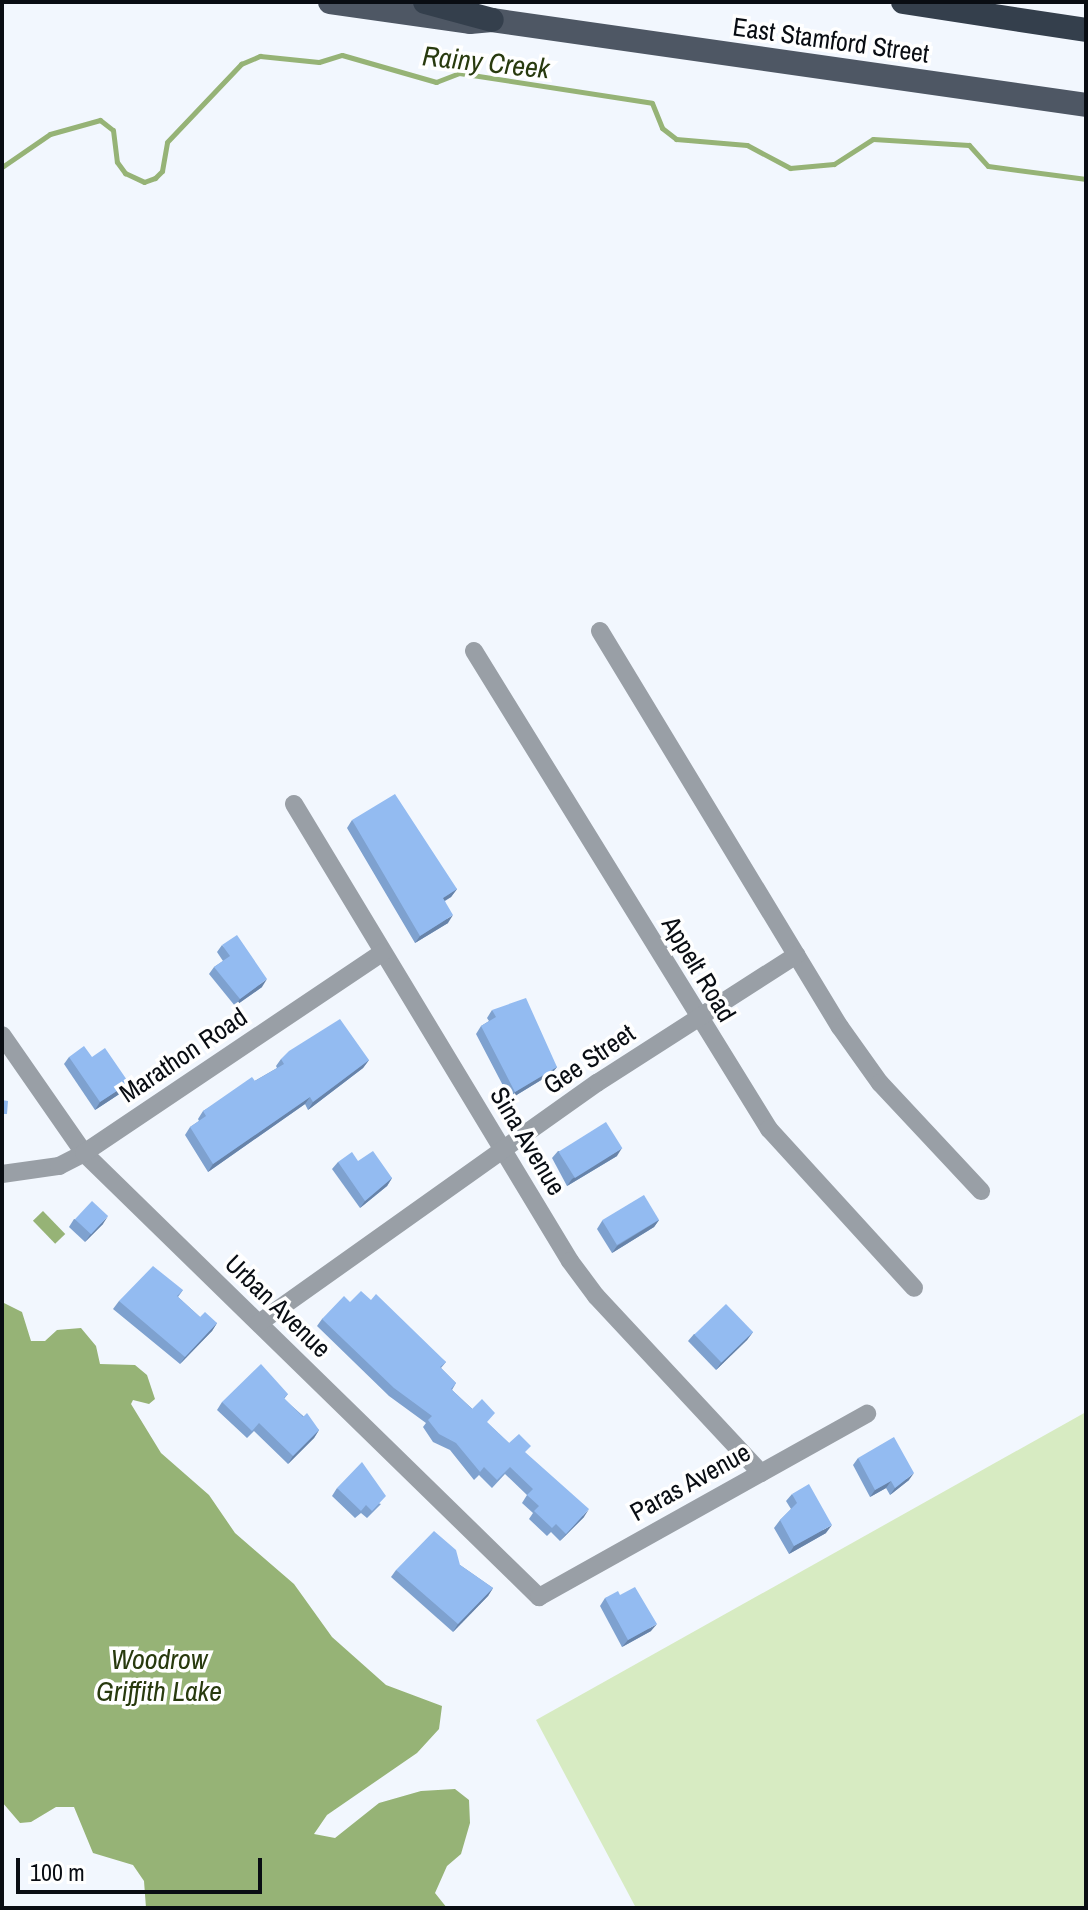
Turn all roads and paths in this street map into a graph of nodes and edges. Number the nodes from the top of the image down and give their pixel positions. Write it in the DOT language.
graph roads {
  1 [pos="330,2"];
  2 [pos="425,2"];
  3 [pos="903,2"];
  4 [pos="492,20"];
  5 [pos="1086,30"];
  6 [pos="1086,105"];
  7 [pos="600,631"];
  8 [pos="474,651"];
  9 [pos="294,804"];
  10 [pos="383,952"];
  11 [pos="796,955"];
  12 [pos="698,1017"];
  13 [pos="2,1035"];
  14 [pos="502,1150"];
  15 [pos="84,1153"];
  16 [pos="2,1174"];
  17 [pos="981,1191"];
  18 [pos="914,1288"];
  19 [pos="259,1323"];
  20 [pos="867,1414"];
  21 [pos="761,1473"];
  22 [pos="539,1597"];
  1 -- 4 [label="main road, East Stamford Street"];
  2 -- 4 [label="highway"];
  3 -- 5 [label="highway"];
  4 -- 6 [label="main road, East Stamford Street"];
  7 -- 11 [label="street"];
  8 -- 12 [label="street, Appelt Road"];
  9 -- 10 [label="street, Sina Avenue"];
  10 -- 14 [label="street, Sina Avenue"];
  10 -- 15 [label="street, Marathon Road"];
  11 -- 12 [label="street, Gee Street"];
  11 -- 17 [label="street"];
  12 -- 14 [label="street, Gee Street"];
  12 -- 18 [label="street, Appelt Road"];
  13 -- 15 [label="street, Urban Avenue"];
  14 -- 19 [label="street, Gee Street"];
  14 -- 21 [label="street, Sina Avenue"];
  15 -- 16 [label="street, Marathon Road"];
  15 -- 19 [label="street, Urban Avenue"];
  19 -- 22 [label="street, Urban Avenue"];
  20 -- 21 [label="street, Paras Avenue"];
  21 -- 22 [label="street, Paras Avenue"];
}
